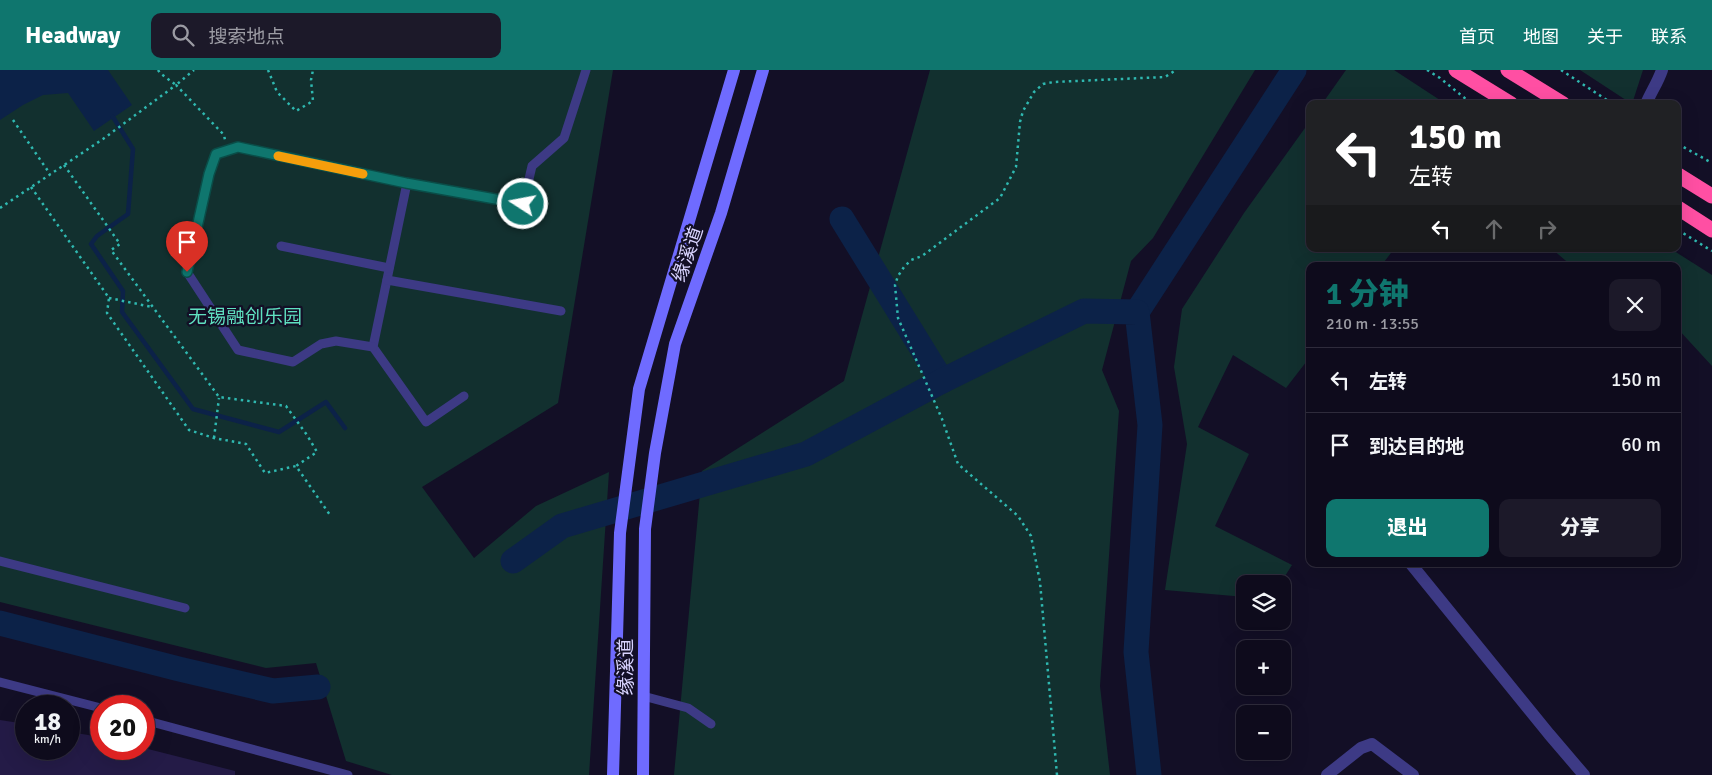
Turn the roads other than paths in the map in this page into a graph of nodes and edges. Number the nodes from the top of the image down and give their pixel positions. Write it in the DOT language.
graph roads {
  1 [pos="586,70"];
  2 [pos="734,70"];
  3 [pos="764,70"];
  4 [pos="1456,70"];
  5 [pos="1508,70"];
  6 [pos="1662,70"];
  7 [pos="1505,100"];
  8 [pos="1557,100"];
  9 [pos="1648,100"];
  10 [pos="1681,177"];
  11 [pos="406,183"];
  12 [pos="1712,196"];
  13 [pos="1681,210"];
  14 [pos="1712,230"];
  15 [pos="281,246"];
  16 [pos="390,268"];
  17 [pos="387,280"];
  18 [pos="561,311"];
  19 [pos="373,348"];
  20 [pos="464,396"];
  21 [pos="0,561"];
  22 [pos="1413,567"];
  23 [pos="185,608"];
  24 [pos="0,682"];
  25 [pos="643,696"];
  26 [pos="90,705"];
  27 [pos="155,723"];
  28 [pos="711,724"];
  29 [pos="348,775"];
  30 [pos="612,775"];
  31 [pos="642,775"];
  32 [pos="1328,775"];
  33 [pos="1414,775"];
  34 [pos="1584,775"];
  1 -- 11 [label="lane"];
  2 -- 30 [label="main road, 缘溪道"];
  3 -- 25 [label="main road, 缘溪道"];
  4 -- 7 [label="highway"];
  5 -- 8 [label="highway"];
  6 -- 9 [label="street"];
  10 -- 12 [label="highway"];
  11 -- 16 [label="lane"];
  11 -- 19 [label="lane"];
  13 -- 14 [label="highway"];
  15 -- 16 [label="lane"];
  16 -- 17 [label="lane"];
  17 -- 18 [label="lane"];
  17 -- 19 [label="lane"];
  19 -- 20 [label="lane"];
  21 -- 23 [label="lane"];
  22 -- 34 [label="street"];
  24 -- 26 [label="lane"];
  25 -- 28 [label="lane"];
  25 -- 31 [label="main road, 缘溪道"];
  27 -- 29 [label="lane"];
  32 -- 33 [label="street"];
}
